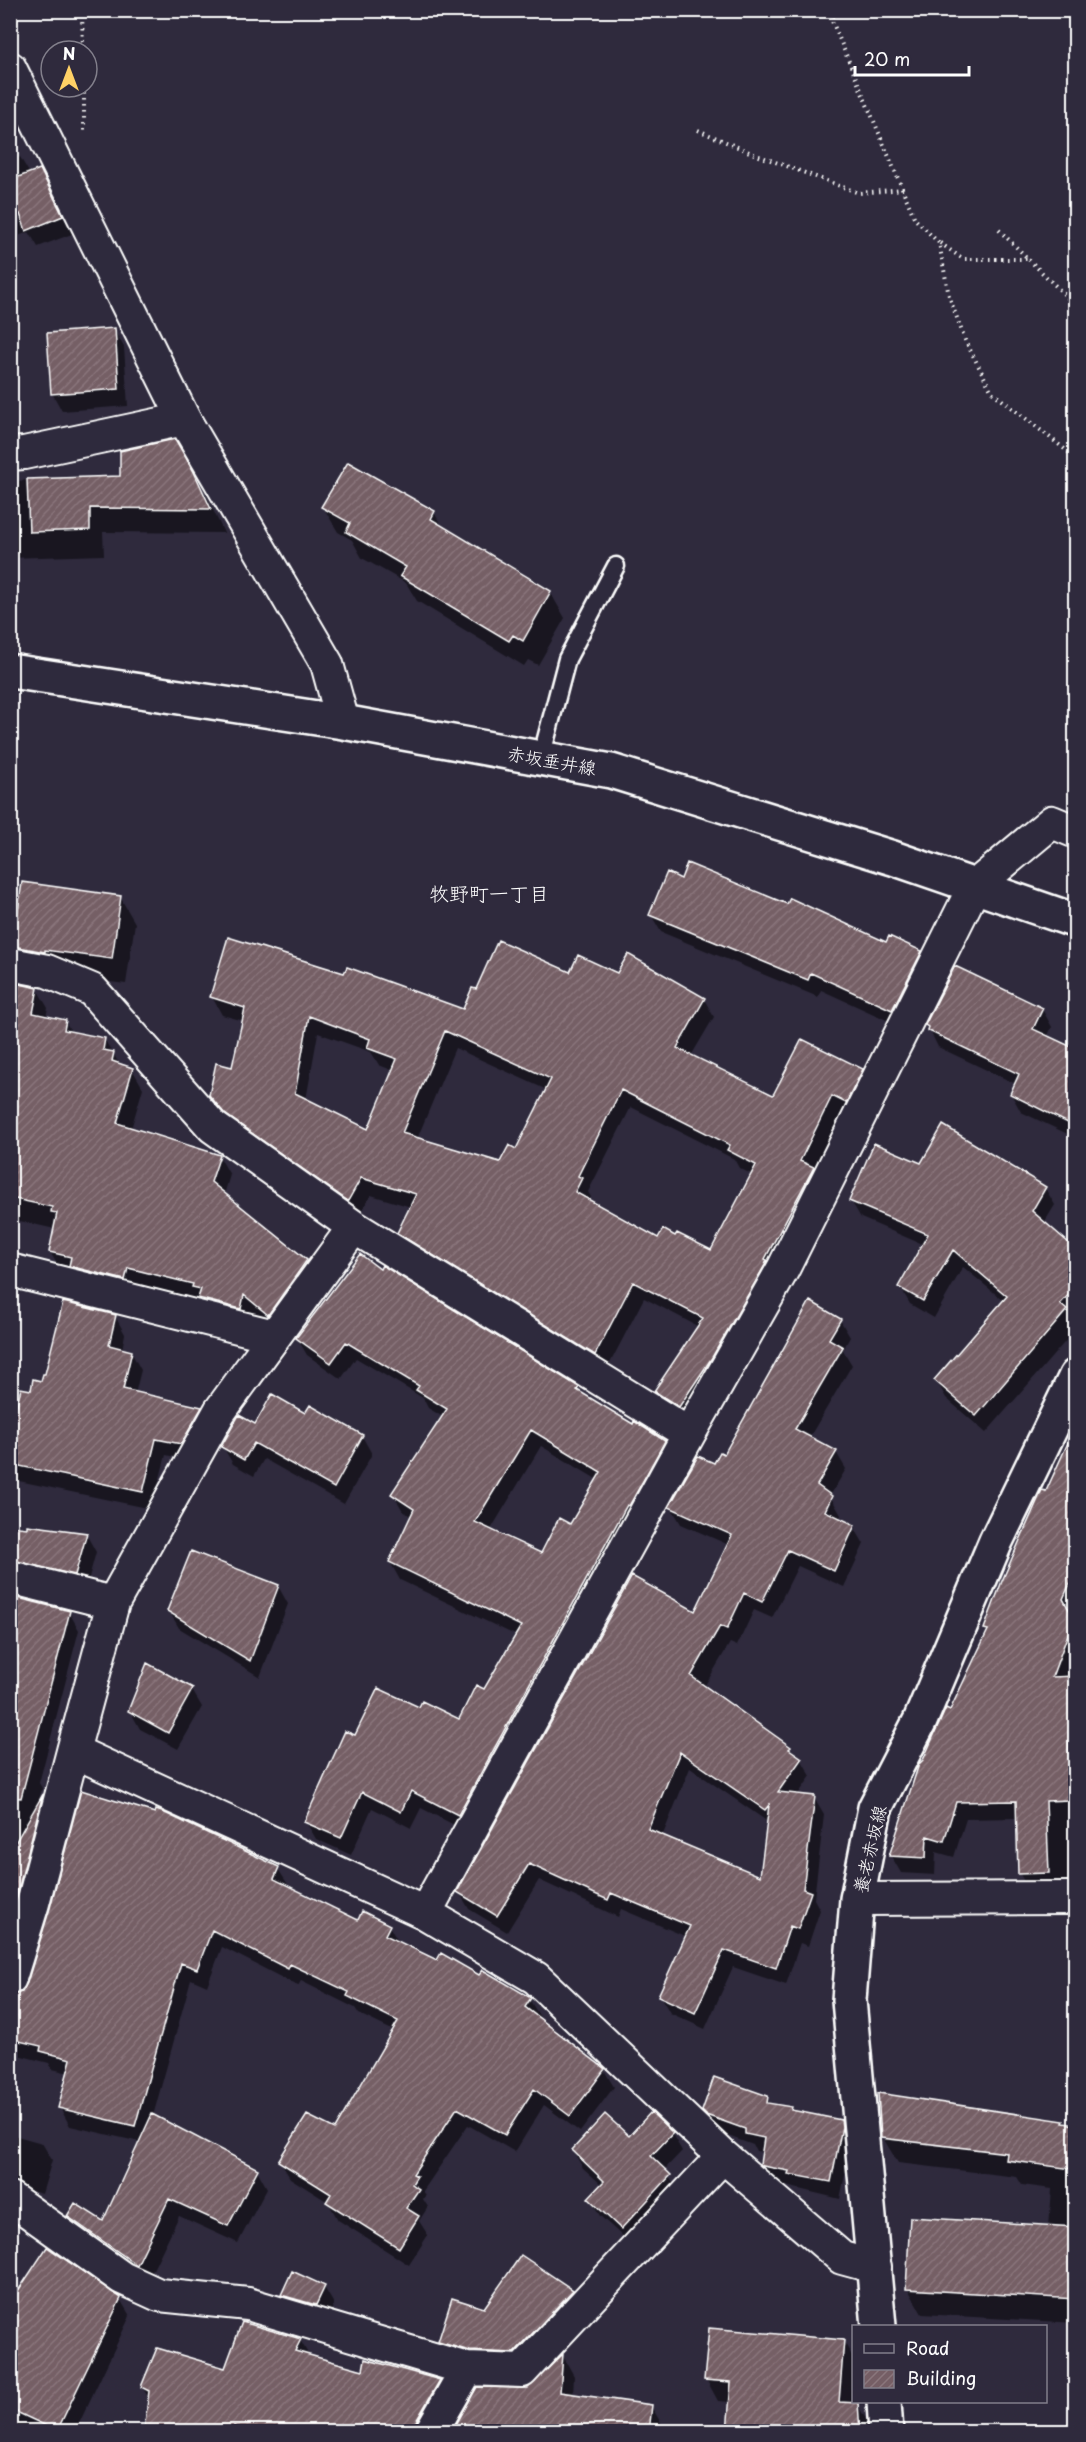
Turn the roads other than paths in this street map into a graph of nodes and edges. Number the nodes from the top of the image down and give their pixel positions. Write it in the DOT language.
graph roads {
  1 [pos="10,68"];
  2 [pos="184,419"];
  3 [pos="10,454"];
  4 [pos="616,566"];
  5 [pos="10,671"];
  6 [pos="343,722"];
  7 [pos="541,758"];
  8 [pos="1076,832"];
  9 [pos="974,887"];
  10 [pos="1073,920"];
  11 [pos="10,964"];
  12 [pos="354,1227"];
  13 [pos="10,1270"];
  14 [pos="274,1336"];
  15 [pos="1076,1376"];
  16 [pos="689,1434"];
  17 [pos="10,1576"];
  18 [pos="113,1603"];
  19 [pos="73,1751"];
  20 [pos="1076,1898"];
  21 [pos="857,1899"];
  22 [pos="425,1913"];
  23 [pos="10,1978"];
  24 [pos="723,2156"];
  25 [pos="10,2198"];
  26 [pos="875,2267"];
  27 [pos="879,2325"];
  28 [pos="467,2369"];
  29 [pos="884,2403"];
  30 [pos="431,2432"];
  31 [pos="886,2432"];
  1 -- 2 [label="street"];
  2 -- 3 [label="street"];
  2 -- 6 [label="street"];
  4 -- 7 [label="lane"];
  5 -- 6 [label="main road, 赤坂垂井線"];
  6 -- 7 [label="main road, 赤坂垂井線"];
  7 -- 9 [label="main road, 赤坂垂井線"];
  8 -- 9 [label="street"];
  9 -- 10 [label="main road, 赤坂垂井線"];
  9 -- 16 [label="street"];
  11 -- 12 [label="street"];
  12 -- 14 [label="street"];
  12 -- 16 [label="street"];
  13 -- 14 [label="street"];
  14 -- 18 [label="street"];
  15 -- 21 [label="main road, 養老赤坂線"];
  16 -- 22 [label="street"];
  17 -- 18 [label="street"];
  18 -- 19 [label="street"];
  19 -- 22 [label="street"];
  19 -- 23 [label="street"];
  20 -- 21 [label="street"];
  21 -- 26 [label="main road, 養老赤坂線"];
  22 -- 24 [label="street"];
  24 -- 26 [label="street"];
  24 -- 28 [label="street"];
  25 -- 28 [label="street"];
  26 -- 27 [label="main road, 養老赤坂線"];
  28 -- 30 [label="street"];
  29 -- 31 [label="main road"];
}
